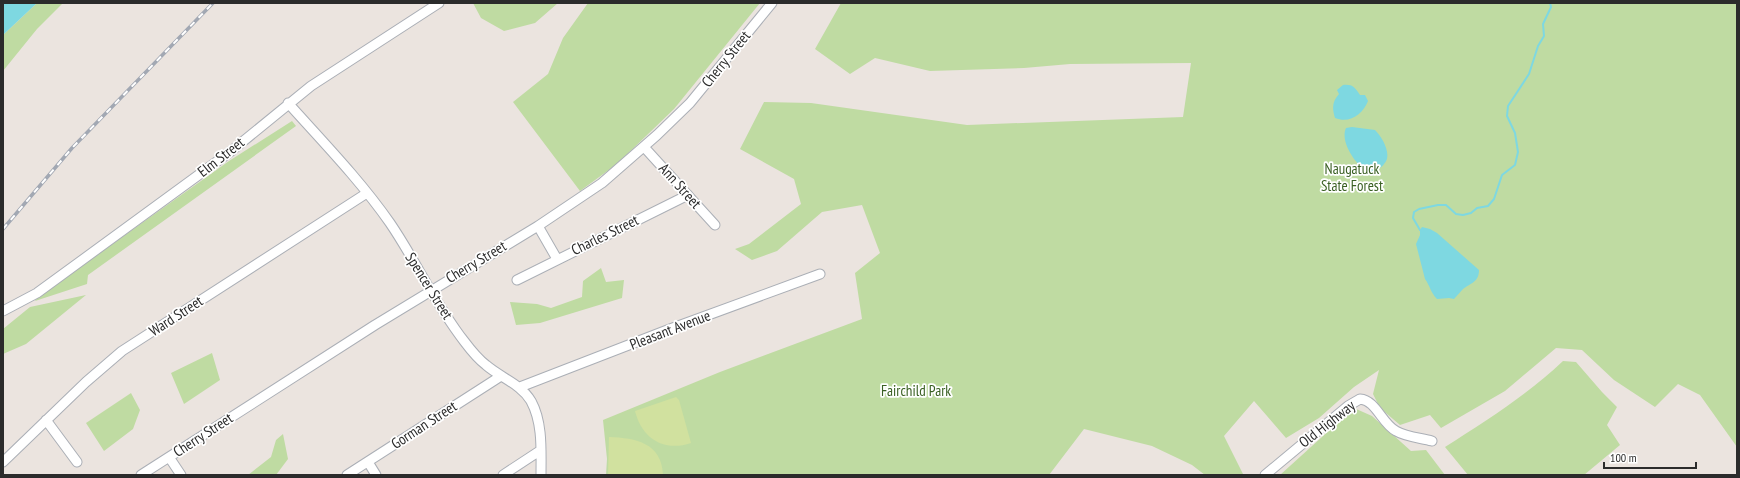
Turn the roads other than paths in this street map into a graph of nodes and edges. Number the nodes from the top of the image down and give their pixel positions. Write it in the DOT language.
graph roads {
  1 [pos="439,3"];
  2 [pos="772,3"];
  3 [pos="288,103"];
  4 [pos="644,147"];
  5 [pos="367,192"];
  6 [pos="688,195"];
  7 [pos="715,225"];
  8 [pos="538,226"];
  9 [pos="558,258"];
  10 [pos="820,274"];
  11 [pos="517,280"];
  12 [pos="430,290"];
  13 [pos="3,311"];
  14 [pos="501,376"];
  15 [pos="520,387"];
  16 [pos="46,420"];
  17 [pos="1432,441"];
  18 [pos="541,450"];
  19 [pos="169,457"];
  20 [pos="3,462"];
  21 [pos="78,462"];
  22 [pos="368,462"];
  23 [pos="141,475"];
  24 [pos="181,475"];
  25 [pos="347,475"];
  26 [pos="376,475"];
  27 [pos="503,475"];
  28 [pos="541,475"];
  29 [pos="1265,475"];
  1 -- 3 [label="street, Elm Street"];
  2 -- 4 [label="street, Cherry Street"];
  3 -- 5 [label="street, Spencer Street"];
  3 -- 13 [label="street, Elm Street"];
  4 -- 6 [label="street, Ann Street"];
  4 -- 8 [label="street, Cherry Street"];
  5 -- 12 [label="street, Spencer Street"];
  5 -- 16 [label="street, Ward Street"];
  6 -- 7 [label="street, Ann Street"];
  6 -- 9 [label="street, Charles Street"];
  8 -- 9 [label="street, Charles Street"];
  8 -- 12 [label="street, Cherry Street"];
  9 -- 11 [label="street"];
  10 -- 15 [label="street, Pleasant Avenue"];
  12 -- 14 [label="street, Spencer Street"];
  12 -- 19 [label="street, Cherry Street"];
  14 -- 15 [label="street, Spencer Street"];
  14 -- 22 [label="street, Gorman Street"];
  15 -- 18 [label="street, Spencer Street"];
  16 -- 20 [label="street, Ward Street"];
  16 -- 21 [label="street"];
  17 -- 29 [label="street, Old Highway"];
  18 -- 27 [label="street"];
  18 -- 28 [label="street, Spencer Street"];
  19 -- 23 [label="street, Cherry Street"];
  19 -- 24 [label="street"];
  22 -- 25 [label="street, Gorman Street"];
  22 -- 26 [label="street"];
}
